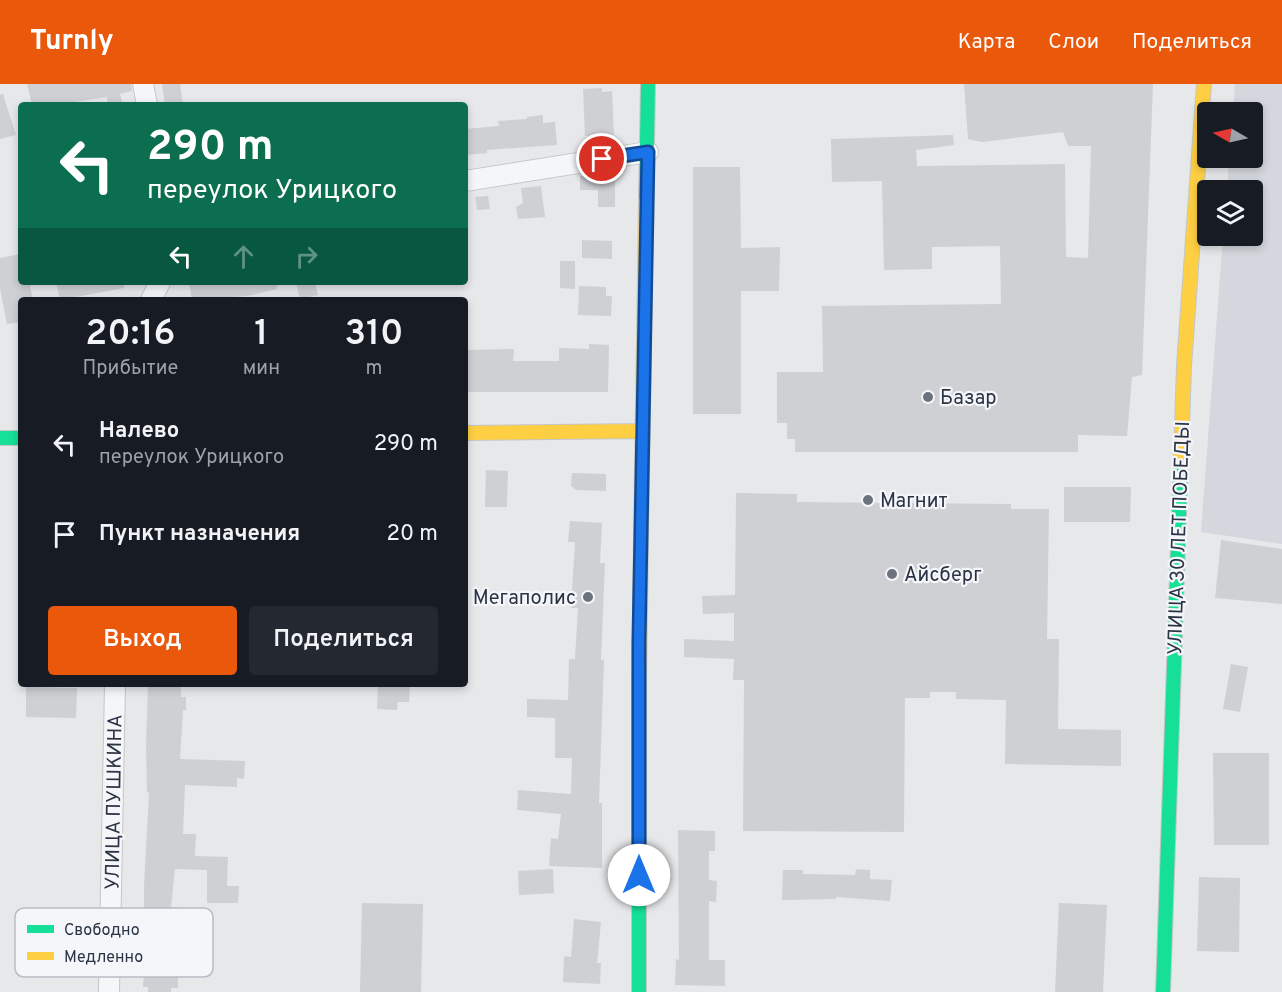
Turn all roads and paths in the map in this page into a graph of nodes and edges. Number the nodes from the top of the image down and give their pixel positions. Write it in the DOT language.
graph roads {
  1 [pos="143,84"];
  2 [pos="648,84"];
  3 [pos="1204,84"];
  4 [pos="146,102"];
  5 [pos="648,152"];
  6 [pos="468,181"];
  7 [pos="642,431"];
  8 [pos="468,433"];
  9 [pos="0,438"];
  10 [pos="18,438"];
  11 [pos="115,687"];
  12 [pos="111,908"];
  13 [pos="110,977"];
  14 [pos="110,992"];
  15 [pos="639,992"];
  16 [pos="1163,992"];
  1 -- 4 [label="street"];
  2 -- 5 [label="street"];
  3 -- 16 [label="street, УЛИЦА 30 ЛЕТ ПОБЕДЫ"];
  5 -- 6 [label="street"];
  5 -- 7 [label="street"];
  7 -- 8 [label="street"];
  7 -- 15 [label="street"];
  9 -- 10 [label="street"];
  11 -- 12 [label="street, УЛИЦА ПУШКИНА"];
  13 -- 14 [label="street, УЛИЦА ПУШКИНА"];
}
